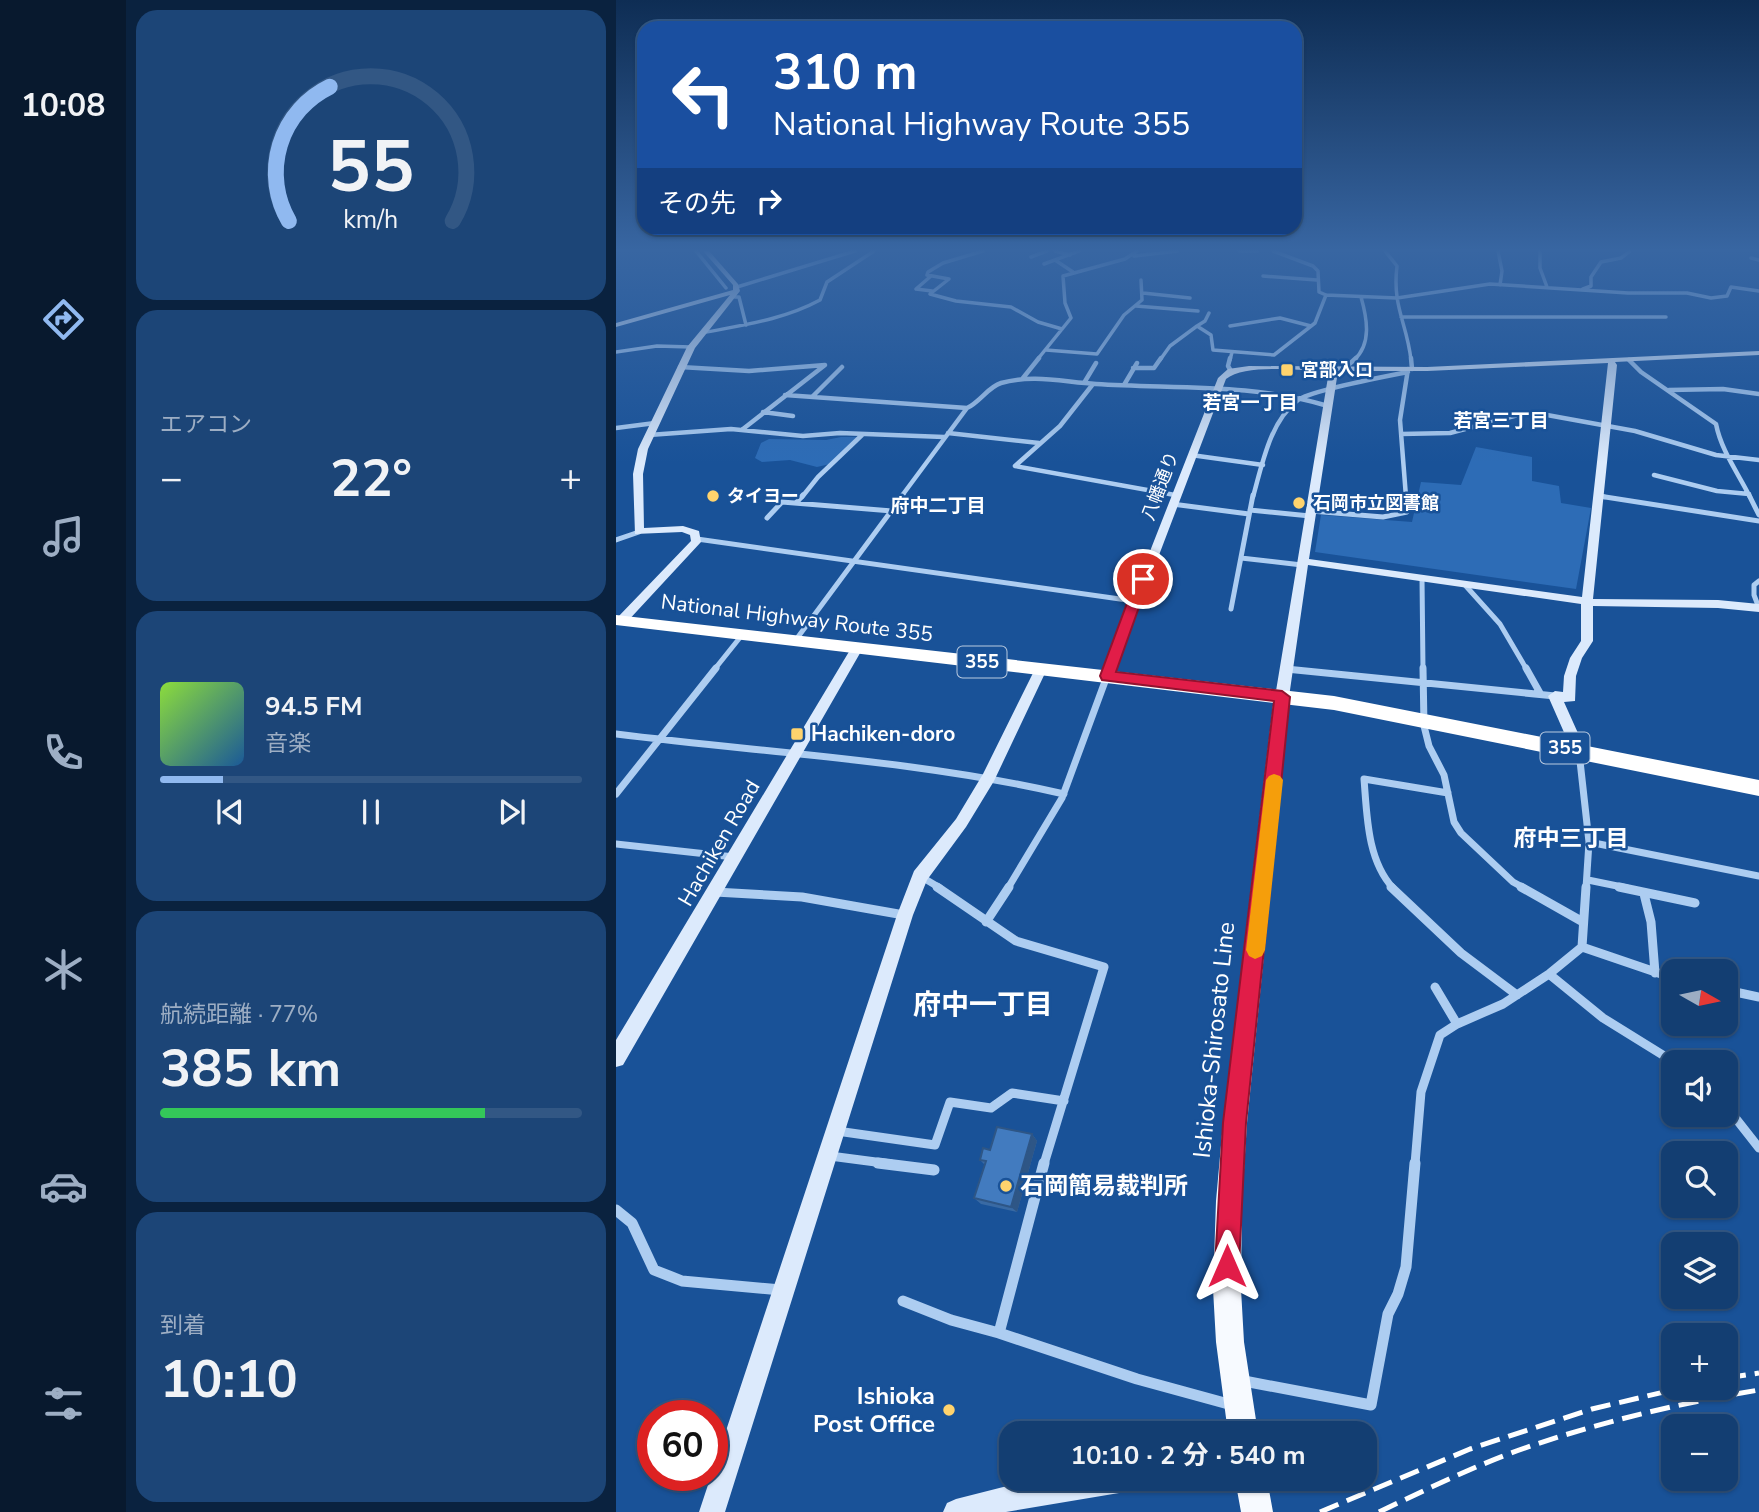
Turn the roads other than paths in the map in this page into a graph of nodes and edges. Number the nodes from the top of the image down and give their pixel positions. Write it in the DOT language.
graph roads {
  1 [pos="711,322"];
  2 [pos="745,322"];
  3 [pos="760,322"];
  4 [pos="1037,322"];
  5 [pos="1067,322"];
  6 [pos="1120,322"];
  7 [pos="1204,322"];
  8 [pos="1258,322"];
  9 [pos="1294,322"];
  10 [pos="1315,322"];
  11 [pos="1366,322"];
  12 [pos="1403,322"];
  13 [pos="746,325"];
  14 [pos="1197,326"];
  15 [pos="1230,326"];
  16 [pos="1311,326"];
  17 [pos="1062,329"];
  18 [pos="702,333"];
  19 [pos="691,347"];
  20 [pos="1046,350"];
  21 [pos="616,352"];
  22 [pos="1232,352"];
  23 [pos="1759,353"];
  24 [pos="1610,360"];
  25 [pos="1629,360"];
  26 [pos="1096,363"];
  27 [pos="1137,363"];
  28 [pos="680,367"];
  29 [pos="842,367"];
  30 [pos="1133,368"];
  31 [pos="1339,369"];
  32 [pos="1410,370"];
  33 [pos="1231,371"];
  34 [pos="1023,378"];
  35 [pos="1084,383"];
  36 [pos="1093,384"];
  37 [pos="1124,385"];
  38 [pos="1331,389"];
  39 [pos="1217,390"];
  40 [pos="1668,390"];
  41 [pos="1759,394"];
  42 [pos="785,395"];
  43 [pos="812,397"];
  44 [pos="1302,398"];
  45 [pos="1328,405"];
  46 [pos="967,408"];
  47 [pos="763,412"];
  48 [pos="793,416"];
  49 [pos="655,423"];
  50 [pos="1606,427"];
  51 [pos="616,428"];
  52 [pos="743,429"];
  53 [pos="1401,434"];
  54 [pos="649,435"];
  55 [pos="862,435"];
  56 [pos="946,435"];
  57 [pos="1039,443"];
  58 [pos="1191,455"];
  59 [pos="1731,458"];
  60 [pos="1759,460"];
  61 [pos="1263,465"];
  62 [pos="1654,475"];
  63 [pos="1749,495"];
  64 [pos="1599,496"];
  65 [pos="1174,500"];
  66 [pos="797,502"];
  67 [pos="892,511"];
  68 [pos="1250,512"];
  69 [pos="1310,513"];
  70 [pos="1759,515"];
  71 [pos="767,518"];
  72 [pos="1759,521"];
  73 [pos="639,532"];
  74 [pos="697,539"];
  75 [pos="616,540"];
  76 [pos="1241,558"];
  77 [pos="854,562"];
  78 [pos="1303,563"];
  79 [pos="1422,578"];
  80 [pos="1759,581"];
  81 [pos="1465,584"];
  82 [pos="1134,601"];
  83 [pos="1587,602"];
  84 [pos="1759,608"];
  85 [pos="1231,609"];
  86 [pos="618,620"];
  87 [pos="742,635"];
  88 [pos="795,641"];
  89 [pos="858,648"];
  90 [pos="1285,668"];
  91 [pos="1041,669"];
  92 [pos="1107,676"];
  93 [pos="1424,683"];
  94 [pos="1540,693"];
  95 [pos="1555,696"];
  96 [pos="1282,697"];
  97 [pos="1424,719"];
  98 [pos="616,734"];
  99 [pos="660,740"];
  100 [pos="1579,751"];
  101 [pos="796,753"];
  102 [pos="989,777"];
  103 [pos="1759,788"];
  104 [pos="1448,793"];
  105 [pos="616,794"];
  106 [pos="1064,794"];
  107 [pos="1589,842"];
  108 [pos="616,844"];
  109 [pos="735,857"];
  110 [pos="920,876"];
  111 [pos="1759,876"];
  112 [pos="1588,880"];
  113 [pos="715,892"];
  114 [pos="1644,894"];
  115 [pos="1695,904"];
  116 [pos="905,915"];
  117 [pos="986,922"];
  118 [pos="1583,922"];
  119 [pos="1582,947"];
  120 [pos="1655,973"];
  121 [pos="1549,974"];
  122 [pos="1661,975"];
  123 [pos="1435,987"];
  124 [pos="1738,993"];
  125 [pos="1517,995"];
  126 [pos="1759,998"];
  127 [pos="1457,1024"];
  128 [pos="623,1036"];
  129 [pos="1661,1054"];
  130 [pos="616,1058"];
  131 [pos="1064,1101"];
  132 [pos="1738,1121"];
  133 [pos="835,1131"];
  134 [pos="1759,1148"];
  135 [pos="828,1156"];
  136 [pos="934,1170"];
  137 [pos="616,1210"];
  138 [pos="786,1290"];
  139 [pos="903,1301"];
  140 [pos="999,1332"];
  141 [pos="1235,1381"];
  142 [pos="1239,1407"];
  143 [pos="1241,1421"];
  144 [pos="1050,1491"];
  145 [pos="1253,1491"];
  146 [pos="1257,1511"];
  147 [pos="712,1512"];
  148 [pos="956,1512"];
  1 -- 18 [label="street"];
  2 -- 13 [label="street"];
  3 -- 13 [label="street"];
  4 -- 17 [label="street"];
  5 -- 17 [label="street"];
  6 -- 20 [label="street"];
  7 -- 14 [label="street"];
  8 -- 15 [label="street"];
  9 -- 16 [label="street"];
  10 -- 16 [label="street"];
  11 -- 31 [label="street"];
  12 -- 32 [label="street"];
  13 -- 18 [label="street"];
  14 -- 22 [label="street"];
  14 -- 30 [label="street"];
  16 -- 22 [label="street"];
  17 -- 20 [label="street"];
  18 -- 19 [label="street"];
  19 -- 21 [label="street"];
  19 -- 28 [label="street"];
  20 -- 34 [label="street"];
  22 -- 33 [label="street"];
  23 -- 25 [label="street"];
  24 -- 25 [label="street"];
  24 -- 32 [label="street"];
  24 -- 50 [label="street"];
  25 -- 40 [label="street"];
  26 -- 35 [label="street"];
  27 -- 30 [label="street"];
  28 -- 42 [label="street"];
  28 -- 49 [label="street"];
  29 -- 43 [label="street"];
  30 -- 37 [label="street"];
  31 -- 32 [label="street"];
  31 -- 33 [label="street"];
  31 -- 38 [label="street"];
  32 -- 38 [label="street"];
  32 -- 53 [label="street"];
  33 -- 39 [label="street, 八幡通り"];
  34 -- 35 [label="street"];
  34 -- 46 [label="street"];
  35 -- 36 [label="street"];
  36 -- 37 [label="street"];
  36 -- 57 [label="street"];
  37 -- 39 [label="street"];
  38 -- 44 [label="street"];
  38 -- 45 [label="street"];
  39 -- 44 [label="street"];
  39 -- 58 [label="street, 八幡通り"];
  40 -- 41 [label="street"];
  40 -- 59 [label="street"];
  42 -- 43 [label="street"];
  42 -- 47 [label="street"];
  43 -- 46 [label="street"];
  44 -- 45 [label="street"];
  44 -- 61 [label="street"];
  45 -- 69 [label="street"];
  46 -- 56 [label="street"];
  47 -- 48 [label="street"];
  47 -- 52 [label="street"];
  49 -- 51 [label="street"];
  49 -- 54 [label="street"];
  50 -- 53 [label="street"];
  50 -- 59 [label="street"];
  50 -- 64 [label="street"];
  52 -- 54 [label="street"];
  52 -- 55 [label="street"];
  53 -- 69 [label="street"];
  54 -- 73 [label="street"];
  55 -- 56 [label="street"];
  55 -- 66 [label="street"];
  56 -- 57 [label="street"];
  56 -- 67 [label="street"];
  57 -- 65 [label="street"];
  58 -- 61 [label="street"];
  58 -- 65 [label="street, 八幡通り"];
  59 -- 60 [label="street"];
  59 -- 63 [label="street"];
  61 -- 68 [label="street"];
  62 -- 63 [label="street"];
  63 -- 70 [label="street"];
  64 -- 72 [label="street"];
  64 -- 83 [label="street"];
  65 -- 68 [label="street"];
  65 -- 82 [label="street, 八幡通り"];
  66 -- 67 [label="street"];
  66 -- 71 [label="street"];
  67 -- 77 [label="street"];
  68 -- 69 [label="street"];
  68 -- 76 [label="street"];
  69 -- 78 [label="street"];
  73 -- 74 [label="street"];
  73 -- 75 [label="street"];
  74 -- 77 [label="street"];
  74 -- 86 [label="street"];
  76 -- 78 [label="street"];
  76 -- 85 [label="street"];
  77 -- 82 [label="street"];
  77 -- 88 [label="street"];
  78 -- 79 [label="street"];
  78 -- 90 [label="street"];
  79 -- 81 [label="street"];
  79 -- 93 [label="street"];
  80 -- 84 [label="street"];
  81 -- 83 [label="street"];
  81 -- 94 [label="street"];
  82 -- 92 [label="street, 八幡通り"];
  83 -- 84 [label="street"];
  83 -- 95 [label="street"];
  86 -- 87 [label="highway, National Highway Route 355 / 355"];
  87 -- 88 [label="highway, National Highway Route 355 / 355"];
  87 -- 99 [label="street"];
  88 -- 89 [label="highway, National Highway Route 355 / 355"];
  89 -- 91 [label="highway, National Highway Route 355 / 355"];
  89 -- 101 [label="street, Hachiken Road"];
  90 -- 93 [label="street"];
  90 -- 96 [label="street"];
  91 -- 92 [label="highway, National Highway Route 355 / 355"];
  91 -- 102 [label="street"];
  92 -- 96 [label="highway, National Highway Route 355 / 355"];
  92 -- 106 [label="street"];
  93 -- 94 [label="street"];
  93 -- 97 [label="street"];
  94 -- 95 [label="street"];
  95 -- 100 [label="street"];
  96 -- 97 [label="highway, National Highway Route 355 / 355"];
  96 -- 141 [label="main road, Ishioka-Shirosato Line"];
  97 -- 100 [label="highway, National Highway Route 355 / 355"];
  97 -- 104 [label="street"];
  98 -- 99 [label="street"];
  99 -- 101 [label="street"];
  99 -- 105 [label="street"];
  100 -- 103 [label="highway, National Highway Route 355 / 355"];
  100 -- 107 [label="street"];
  101 -- 102 [label="street"];
  101 -- 109 [label="street, Hachiken Road"];
  102 -- 106 [label="street"];
  102 -- 110 [label="street"];
  104 -- 118 [label="street"];
  104 -- 125 [label="street"];
  106 -- 117 [label="street"];
  107 -- 111 [label="street"];
  107 -- 112 [label="street"];
  108 -- 109 [label="street"];
  109 -- 113 [label="street, Hachiken Road"];
  110 -- 116 [label="street"];
  110 -- 117 [label="street"];
  112 -- 114 [label="street"];
  112 -- 118 [label="street"];
  113 -- 116 [label="street"];
  113 -- 128 [label="street, Hachiken Road"];
  114 -- 115 [label="street"];
  114 -- 120 [label="street"];
  116 -- 133 [label="street"];
  117 -- 131 [label="street"];
  118 -- 119 [label="street"];
  119 -- 120 [label="street"];
  119 -- 121 [label="street"];
  120 -- 122 [label="street"];
  121 -- 125 [label="street"];
  121 -- 129 [label="street"];
  123 -- 127 [label="street"];
  124 -- 126 [label="street"];
  125 -- 127 [label="street"];
  127 -- 141 [label="street"];
  128 -- 130 [label="street, Hachiken Road"];
  131 -- 133 [label="street"];
  131 -- 140 [label="street"];
  132 -- 134 [label="street"];
  133 -- 135 [label="street"];
  135 -- 136 [label="street"];
  135 -- 138 [label="street"];
  137 -- 138 [label="street"];
  138 -- 147 [label="street"];
  139 -- 140 [label="street"];
  140 -- 142 [label="street"];
  141 -- 142 [label="main road, Ishioka-Shirosato Line"];
  142 -- 143 [label="main road, Ishioka-Shirosato Line"];
  144 -- 148 [label="street"];
  145 -- 146 [label="main road"];
}
